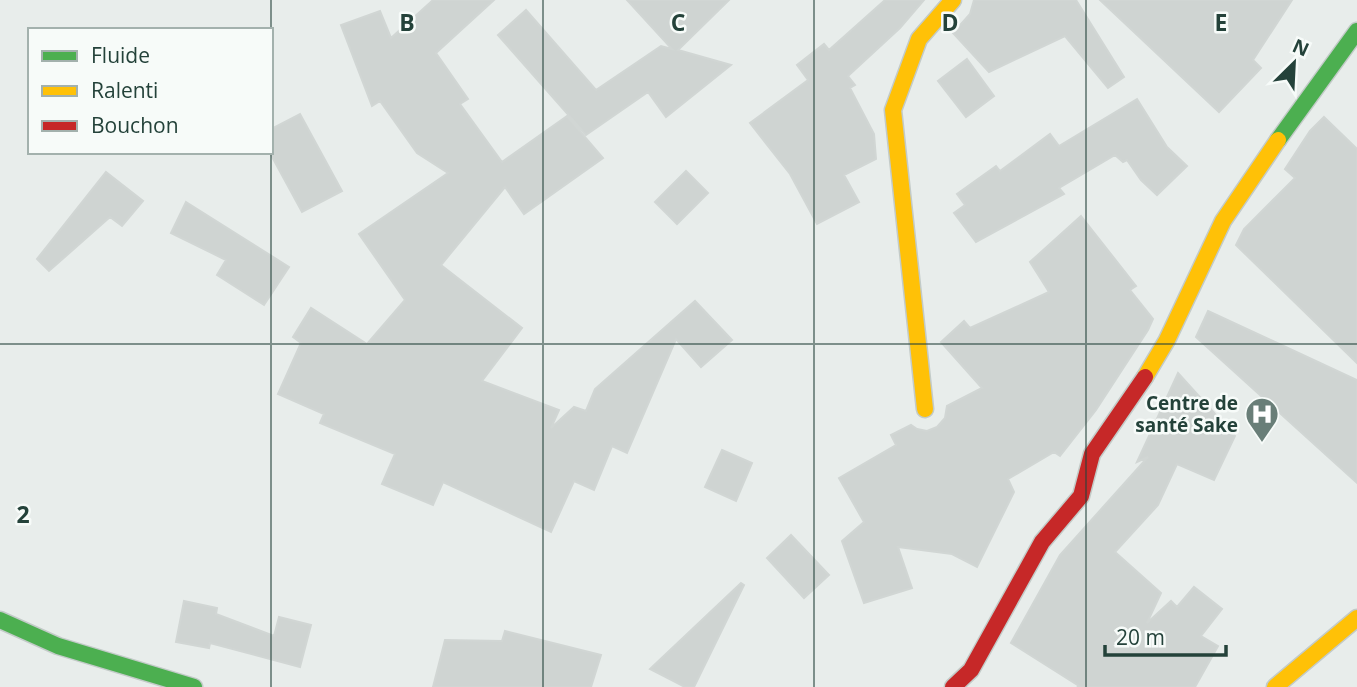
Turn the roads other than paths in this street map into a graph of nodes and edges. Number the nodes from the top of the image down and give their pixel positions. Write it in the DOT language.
graph roads {
  1 [pos="953,0"];
  2 [pos="1357,31"];
  3 [pos="925,409"];
  4 [pos="1357,618"];
  5 [pos="0,620"];
  6 [pos="194,687"];
  7 [pos="953,687"];
  8 [pos="1275,687"];
  1 -- 3 [label="street"];
  2 -- 7 [label="street"];
  4 -- 8 [label="street"];
  5 -- 6 [label="street"];
}
